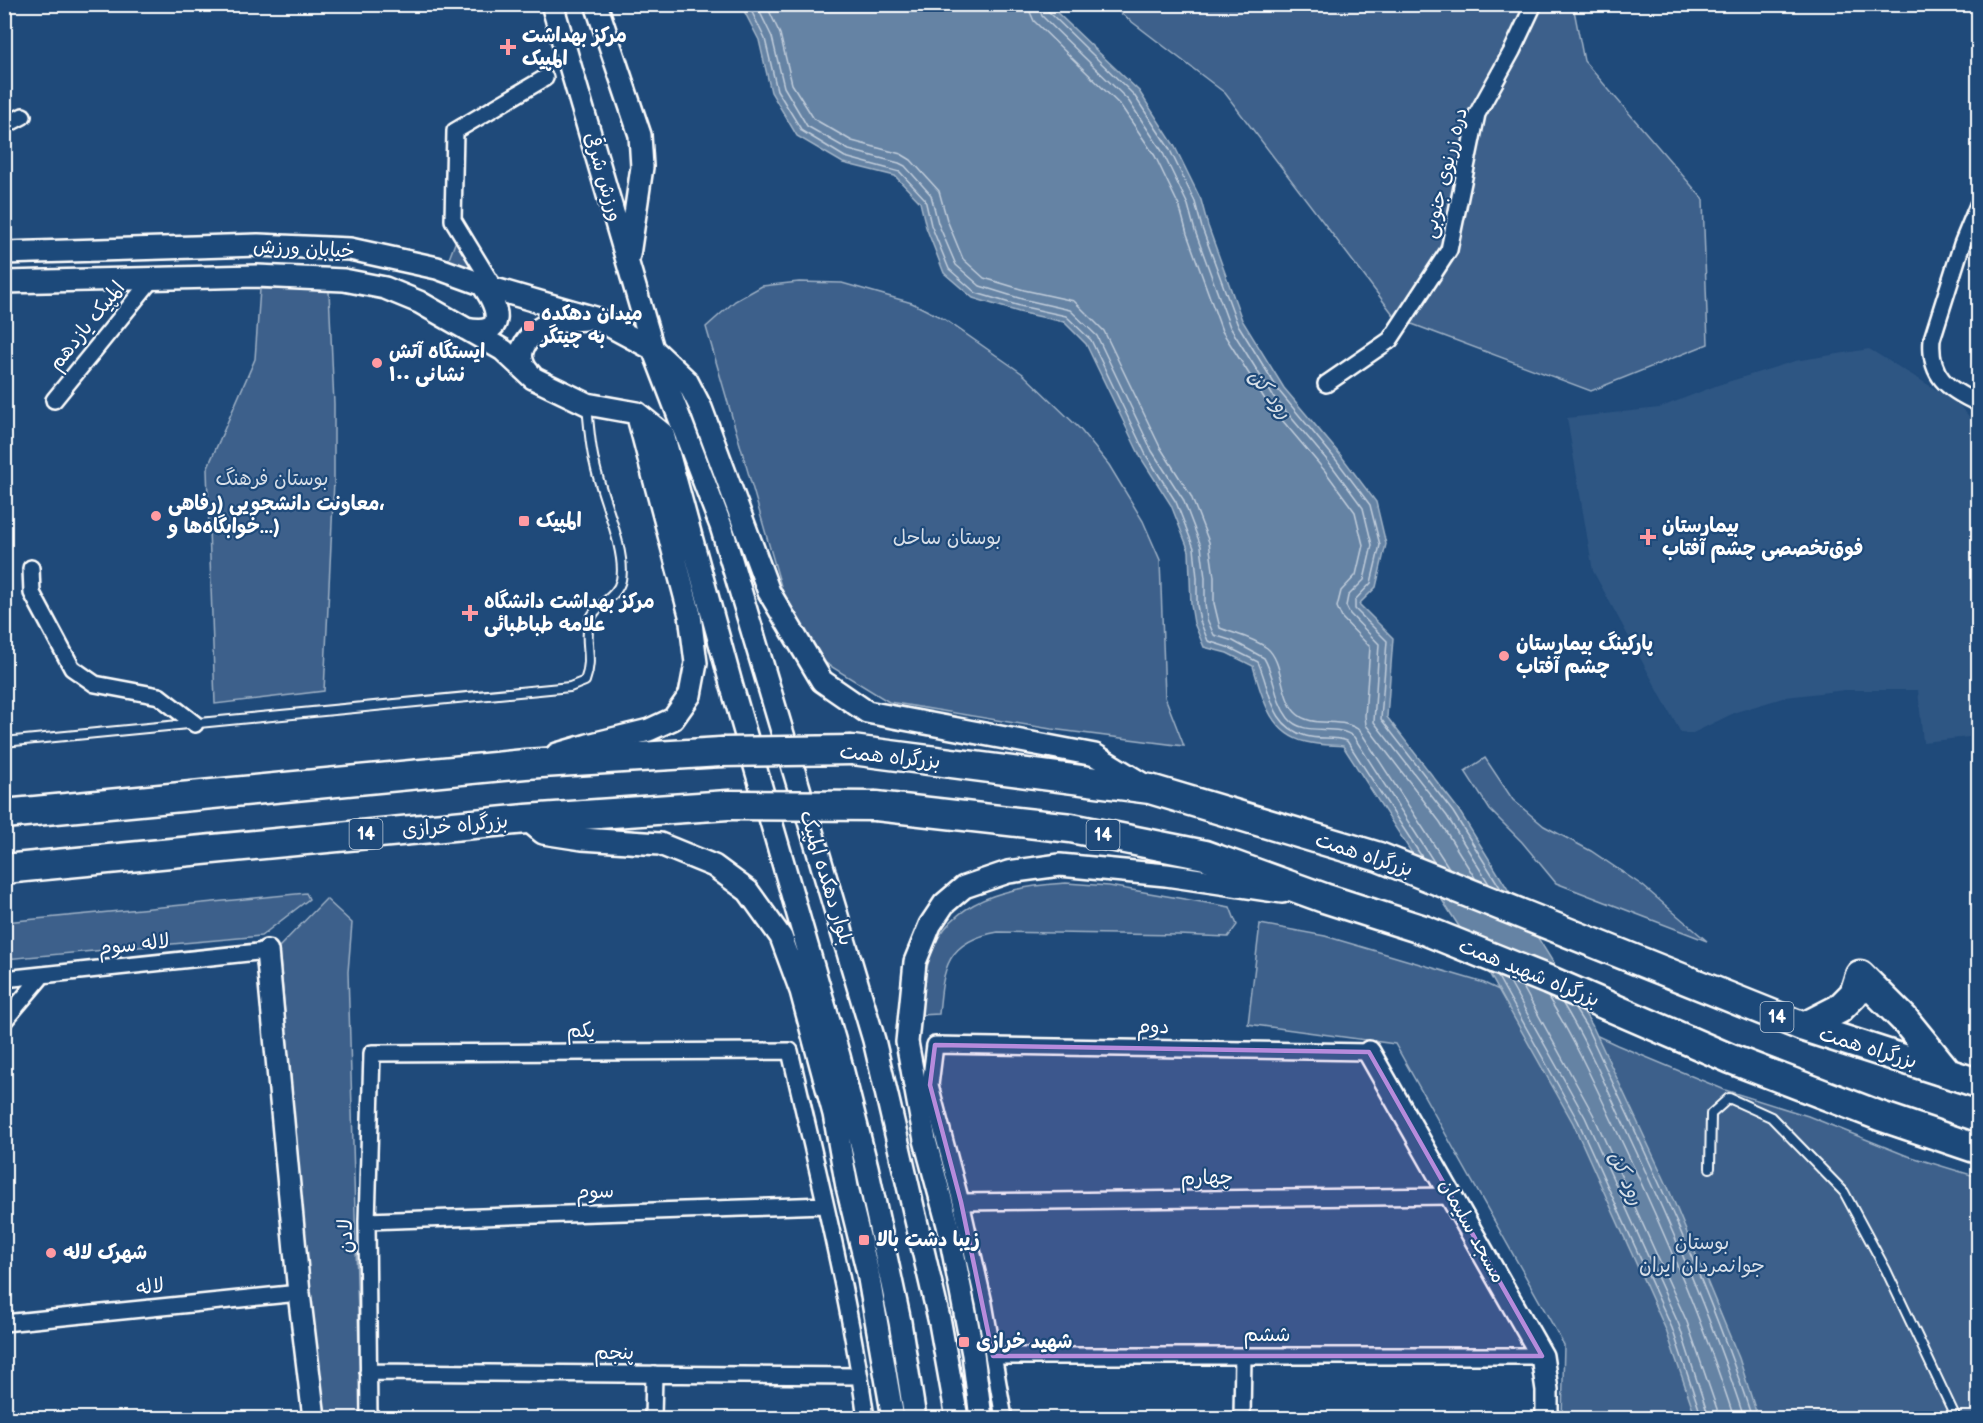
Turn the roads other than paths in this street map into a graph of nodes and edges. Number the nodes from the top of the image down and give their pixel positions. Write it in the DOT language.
graph roads {
  1 [pos="552,4"];
  2 [pos="596,4"];
  3 [pos="1534,4"];
  4 [pos="545,78"];
  5 [pos="23,116"];
  6 [pos="4,126"];
  7 [pos="1978,205"];
  8 [pos="4,253"];
  9 [pos="628,262"];
  10 [pos="152,279"];
  11 [pos="4,282"];
  12 [pos="488,287"];
  13 [pos="595,318"];
  14 [pos="465,329"];
  15 [pos="653,349"];
  16 [pos="533,378"];
  17 [pos="1326,384"];
  18 [pos="54,400"];
  19 [pos="1978,403"];
  20 [pos="587,404"];
  21 [pos="637,413"];
  22 [pos="31,568"];
  23 [pos="195,724"];
  24 [pos="4,742"];
  25 [pos="525,764"];
  26 [pos="1150,789"];
  27 [pos="4,797"];
  28 [pos="108,803"];
  29 [pos="4,813"];
  30 [pos="526,819"];
  31 [pos="4,869"];
  32 [pos="1324,898"];
  33 [pos="267,951"];
  34 [pos="42,976"];
  35 [pos="4,979"];
  36 [pos="4,1021"];
  37 [pos="1804,1027"];
  38 [pos="1370,1052"];
  39 [pos="372,1053"];
  40 [pos="1948,1073"];
  41 [pos="1978,1083"];
  42 [pos="1978,1149"];
  43 [pos="1710,1168"];
  44 [pos="1453,1196"];
  45 [pos="961,1202"];
  46 [pos="825,1205"];
  47 [pos="367,1221"];
  48 [pos="299,1293"];
  49 [pos="4,1323"];
  50 [pos="993,1356"];
  51 [pos="1243,1356"];
  52 [pos="1542,1356"];
  53 [pos="368,1372"];
  54 [pos="654,1374"];
  55 [pos="860,1376"];
  56 [pos="314,1419"];
  57 [pos="369,1419"];
  58 [pos="653,1419"];
  59 [pos="866,1419"];
  60 [pos="893,1419"];
  61 [pos="915,1419"];
  62 [pos="957,1419"];
  63 [pos="981,1419"];
  64 [pos="1004,1419"];
  65 [pos="1242,1419"];
  66 [pos="1547,1419"];
  67 [pos="1956,1419"];
  1 -- 9 [label="main road, ورزش شرقی"];
  2 -- 9 [label="main road"];
  3 -- 17 [label="street, دره زرنوی جنوبی"];
  4 -- 12 [label="street"];
  5 -- 6 [label="street"];
  7 -- 19 [label="street"];
  8 -- 12 [label="main road, خیابان ورزش"];
  9 -- 15 [label="main road, ورزش شرقی"];
  10 -- 11 [label="main road, خیابان ورزش"];
  10 -- 14 [label="main road, خیابان ورزش"];
  10 -- 18 [label="street, المپیک یازدهم"];
  12 -- 13 [label="main road, خیابان ورزش"];
  12 -- 14 [label="main road"];
  13 -- 15 [label="main road, خیابان ورزش"];
  13 -- 16 [label="main road"];
  14 -- 16 [label="main road, خیابان ورزش"];
  15 -- 26 [label="main road, خیابان ورزش"];
  15 -- 62 [label="main road, بلوار دهکده المپیک"];
  16 -- 20 [label="main road, خیابان ورزش"];
  20 -- 21 [label="main road, خیابان ورزش"];
  20 -- 23 [label="lane"];
  21 -- 25 [label="main road"];
  21 -- 61 [label="main road, بلوار دهکده المپیک"];
  22 -- 23 [label="street"];
  23 -- 24 [label="lane"];
  25 -- 26 [label="highway, بزرگراه همت / 14, bridge"];
  25 -- 28 [label="highway, 14"];
  26 -- 37 [label="highway, بزرگراه همت / 14"];
  27 -- 28 [label="highway"];
  28 -- 29 [label="highway, 14"];
  30 -- 31 [label="highway, بزرگراه خرازی / 14"];
  30 -- 32 [label="highway, بزرگراه خرازی / 14, bridge"];
  30 -- 60 [label="main road"];
  32 -- 42 [label="highway, بزرگراه شهید همت / 14"];
  32 -- 63 [label="main road"];
  33 -- 34 [label="street, لاله سوم"];
  33 -- 48 [label="main road"];
  34 -- 35 [label="street, لاله سوم"];
  34 -- 36 [label="street"];
  37 -- 40 [label="highway, بزرگراه همت / 14"];
  37 -- 40 [label="highway"];
  38 -- 44 [label="main road, مسجد سلیمان"];
  38 -- 45 [label="street, دوم"];
  39 -- 46 [label="street, یکم"];
  39 -- 47 [label="street, لادن"];
  40 -- 41 [label="highway, بزرگراه همت / 14"];
  43 -- 67 [label="lane"];
  44 -- 45 [label="street, چهارم"];
  44 -- 52 [label="main road, مسجد سلیمان"];
  45 -- 50 [label="street"];
  46 -- 47 [label="street, سوم"];
  46 -- 55 [label="street"];
  47 -- 53 [label="street, لادن"];
  48 -- 49 [label="street, لاله"];
  48 -- 56 [label="main road"];
  50 -- 51 [label="street, ششم"];
  50 -- 64 [label="street"];
  51 -- 52 [label="street, ششم"];
  51 -- 65 [label="street"];
  52 -- 66 [label="main road, مسجد سلیمان"];
  53 -- 54 [label="street, پنجم"];
  53 -- 57 [label="street, لادن"];
  54 -- 55 [label="street, پنجم"];
  54 -- 58 [label="street"];
  55 -- 59 [label="street"];
}
